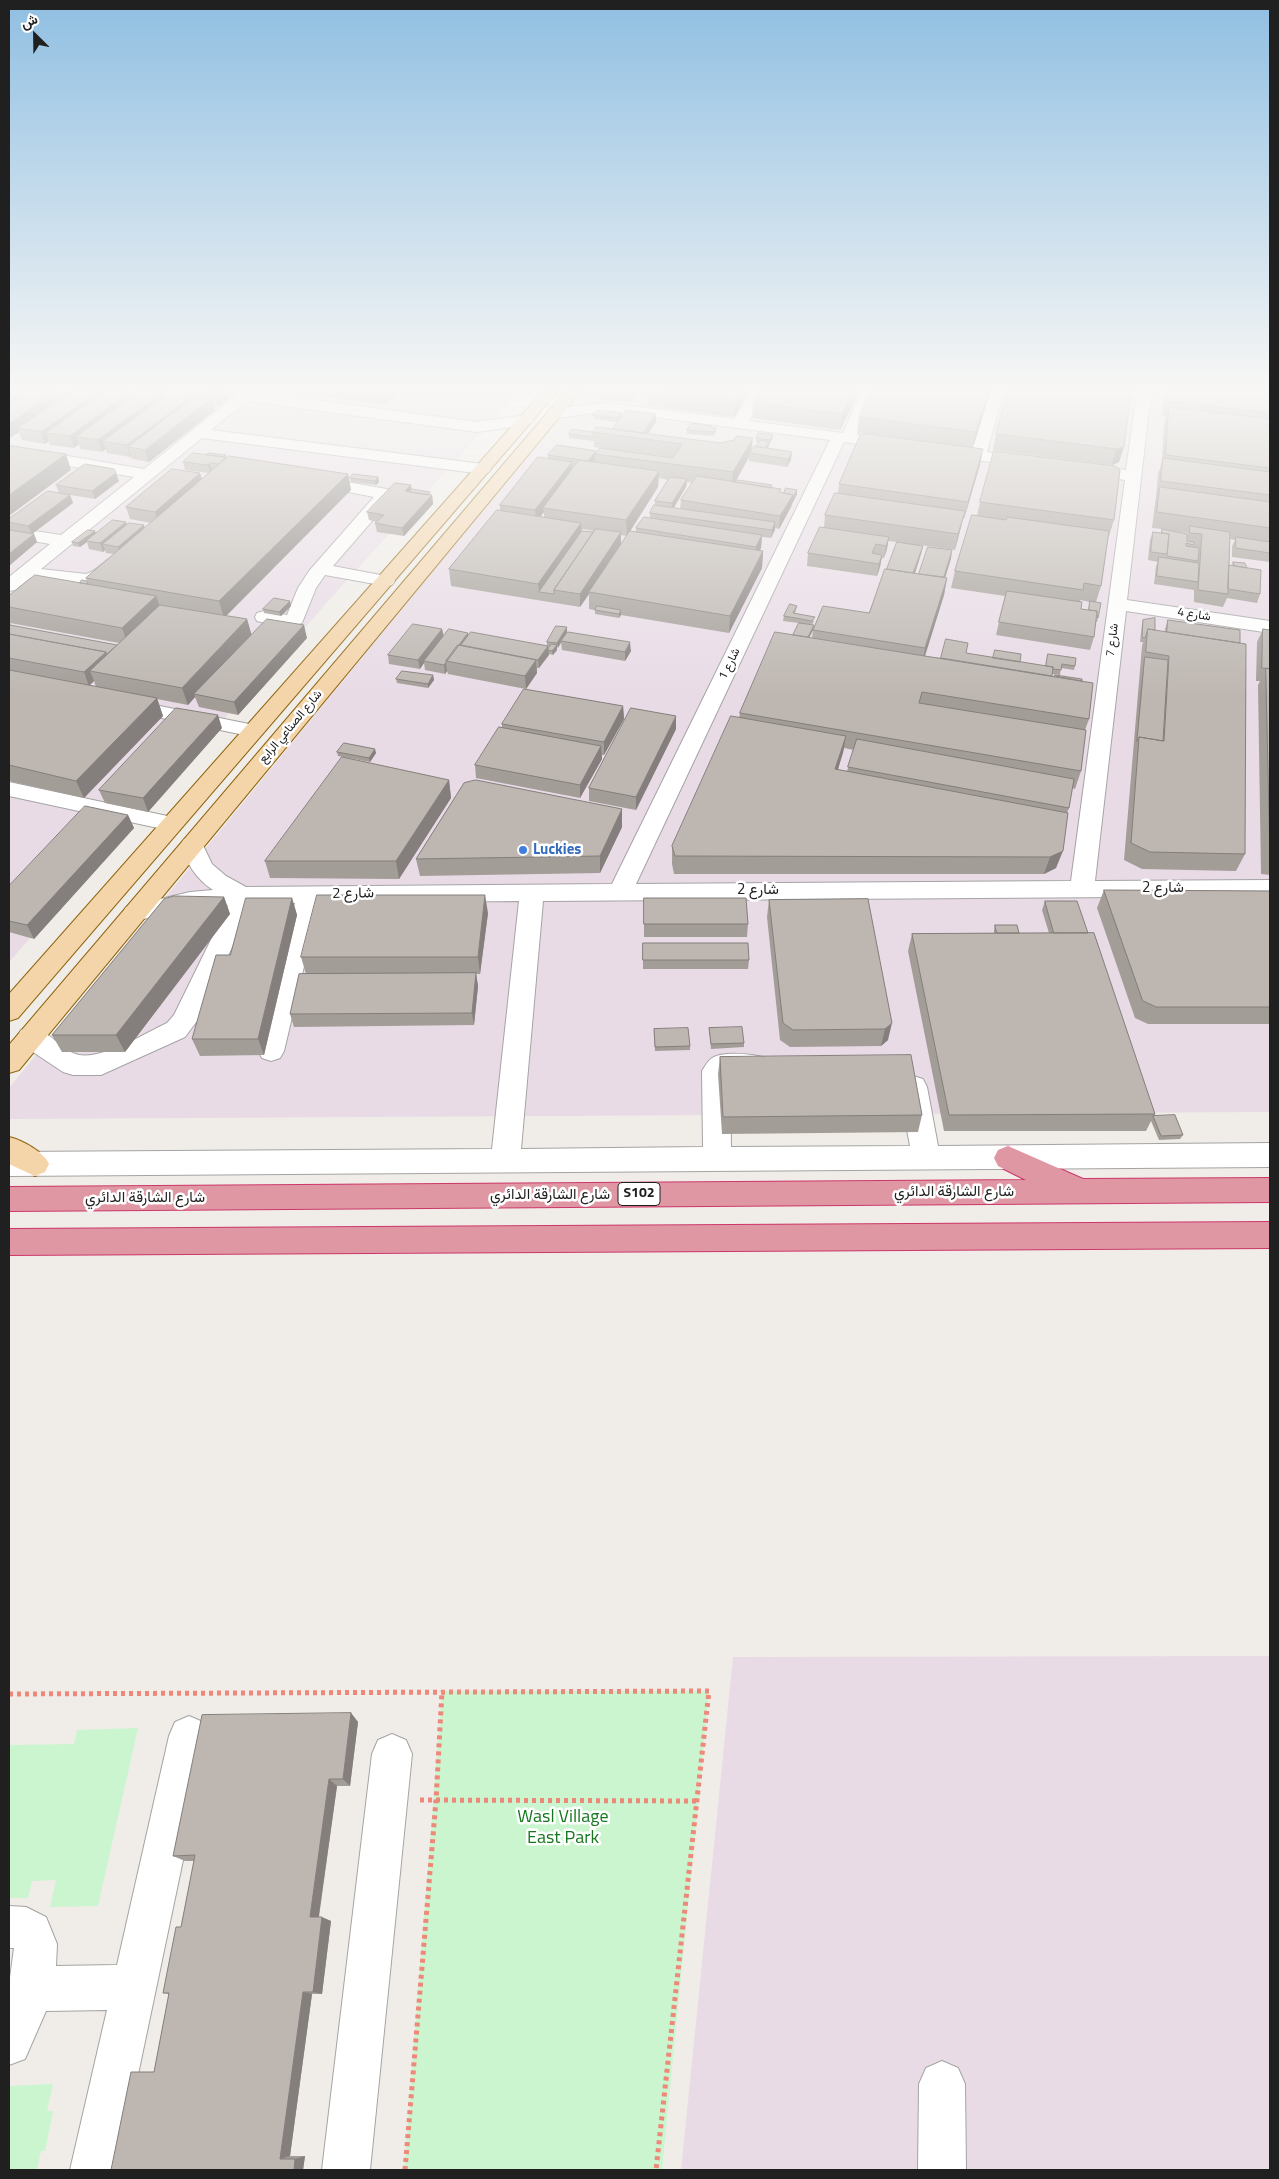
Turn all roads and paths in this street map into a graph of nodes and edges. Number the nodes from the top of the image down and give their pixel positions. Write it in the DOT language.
graph roads {
  1 [pos="124,494"];
  2 [pos="385,494"];
  3 [pos="462,494"];
  4 [pos="489,494"];
  5 [pos="817,494"];
  6 [pos="1132,494"];
  7 [pos="93,518"];
  8 [pos="118,523"];
  9 [pos="9,532"];
  10 [pos="64,541"];
  11 [pos="126,553"];
  12 [pos="320,569"];
  13 [pos="26,572"];
  14 [pos="386,581"];
  15 [pos="9,586"];
  16 [pos="1118,604"];
  17 [pos="264,617"];
  18 [pos="1270,627"];
  19 [pos="104,701"];
  20 [pos="254,731"];
  21 [pos="9,789"];
  22 [pos="172,824"];
  23 [pos="192,844"];
  24 [pos="1082,888"];
  25 [pos="1270,888"];
  26 [pos="621,891"];
  27 [pos="532,892"];
  28 [pos="309,894"];
  29 [pos="245,895"];
  30 [pos="136,913"];
  31 [pos="9,1011"];
  32 [pos="30,1037"];
  33 [pos="271,1051"];
  34 [pos="9,1063"];
  35 [pos="777,1065"];
  36 [pos="901,1065"];
  37 [pos="9,1148"];
  38 [pos="1270,1156"];
  39 [pos="926,1157"];
  40 [pos="1008,1158"];
  41 [pos="717,1159"];
  42 [pos="505,1161"];
  43 [pos="22,1164"];
  44 [pos="1270,1190"];
  45 [pos="1079,1191"];
  46 [pos="9,1198"];
  47 [pos="1270,1235"];
  48 [pos="9,1242"];
  49 [pos="442,1691"];
  50 [pos="9,1694"];
  51 [pos="189,1736"];
  52 [pos="392,1754"];
  53 [pos="387,1800"];
  54 [pos="436,1800"];
  55 [pos="697,1802"];
  56 [pos="9,1927"];
  57 [pos="134,1988"];
  58 [pos="29,1989"];
  59 [pos="9,2043"];
  60 [pos="942,2084"];
  61 [pos="94,2170"];
  62 [pos="346,2170"];
  63 [pos="405,2170"];
  64 [pos="656,2170"];
  65 [pos="942,2170"];
  1 -- 7 [label="street"];
  2 -- 12 [label="street"];
  3 -- 14 [label="main road, شارع الصناعي الرابع"];
  4 -- 23 [label="main road, شارع الصناعي الرابع"];
  5 -- 26 [label="street, شارع 1"];
  6 -- 16 [label="street, شارع 7"];
  7 -- 8 [label="street"];
  7 -- 10 [label="street"];
  9 -- 10 [label="street"];
  10 -- 13 [label="street"];
  11 -- 13 [label="street"];
  12 -- 14 [label="street"];
  12 -- 17 [label="street"];
  13 -- 15 [label="street"];
  14 -- 20 [label="main road, شارع الصناعي الرابع"];
  16 -- 18 [label="street, شارع 4"];
  16 -- 24 [label="street, شارع 7"];
  19 -- 20 [label="street"];
  20 -- 22 [label="main road, شارع الصناعي الرابع"];
  21 -- 22 [label="street"];
  22 -- 31 [label="main road, شارع الصناعي الرابع"];
  23 -- 29 [label="street, شارع 2"];
  23 -- 30 [label="main road, شارع الصناعي الرابع"];
  24 -- 25 [label="street, شارع 2"];
  24 -- 26 [label="street, شارع 2"];
  26 -- 27 [label="street, شارع 2"];
  27 -- 28 [label="street, شارع 2"];
  27 -- 42 [label="street"];
  28 -- 29 [label="street, شارع 2"];
  28 -- 33 [label="street"];
  29 -- 30 [label="street, شارع 2"];
  29 -- 32 [label="street"];
  30 -- 32 [label="main road, شارع الصناعي الرابع"];
  32 -- 34 [label="main road, شارع الصناعي الرابع"];
  35 -- 41 [label="street"];
  36 -- 39 [label="street"];
  37 -- 43 [label="main road"];
  38 -- 40 [label="street"];
  39 -- 40 [label="street"];
  39 -- 41 [label="street"];
  40 -- 45 [label="highway"];
  41 -- 42 [label="street"];
  42 -- 43 [label="street"];
  44 -- 45 [label="highway, شارع الشارقة الدائري / S102"];
  45 -- 46 [label="highway, شارع الشارقة الدائري / S102"];
  47 -- 48 [label="highway"];
  49 -- 50 [label="path"];
  49 -- 54 [label="path"];
  49 -- 55 [label="path"];
  51 -- 57 [label="street"];
  52 -- 53 [label="street"];
  53 -- 54 [label="path"];
  53 -- 62 [label="street"];
  54 -- 55 [label="path"];
  54 -- 63 [label="path"];
  55 -- 64 [label="path"];
  56 -- 58 [label="street"];
  57 -- 58 [label="street"];
  57 -- 61 [label="street"];
  58 -- 59 [label="street"];
  60 -- 65 [label="street"];
}
